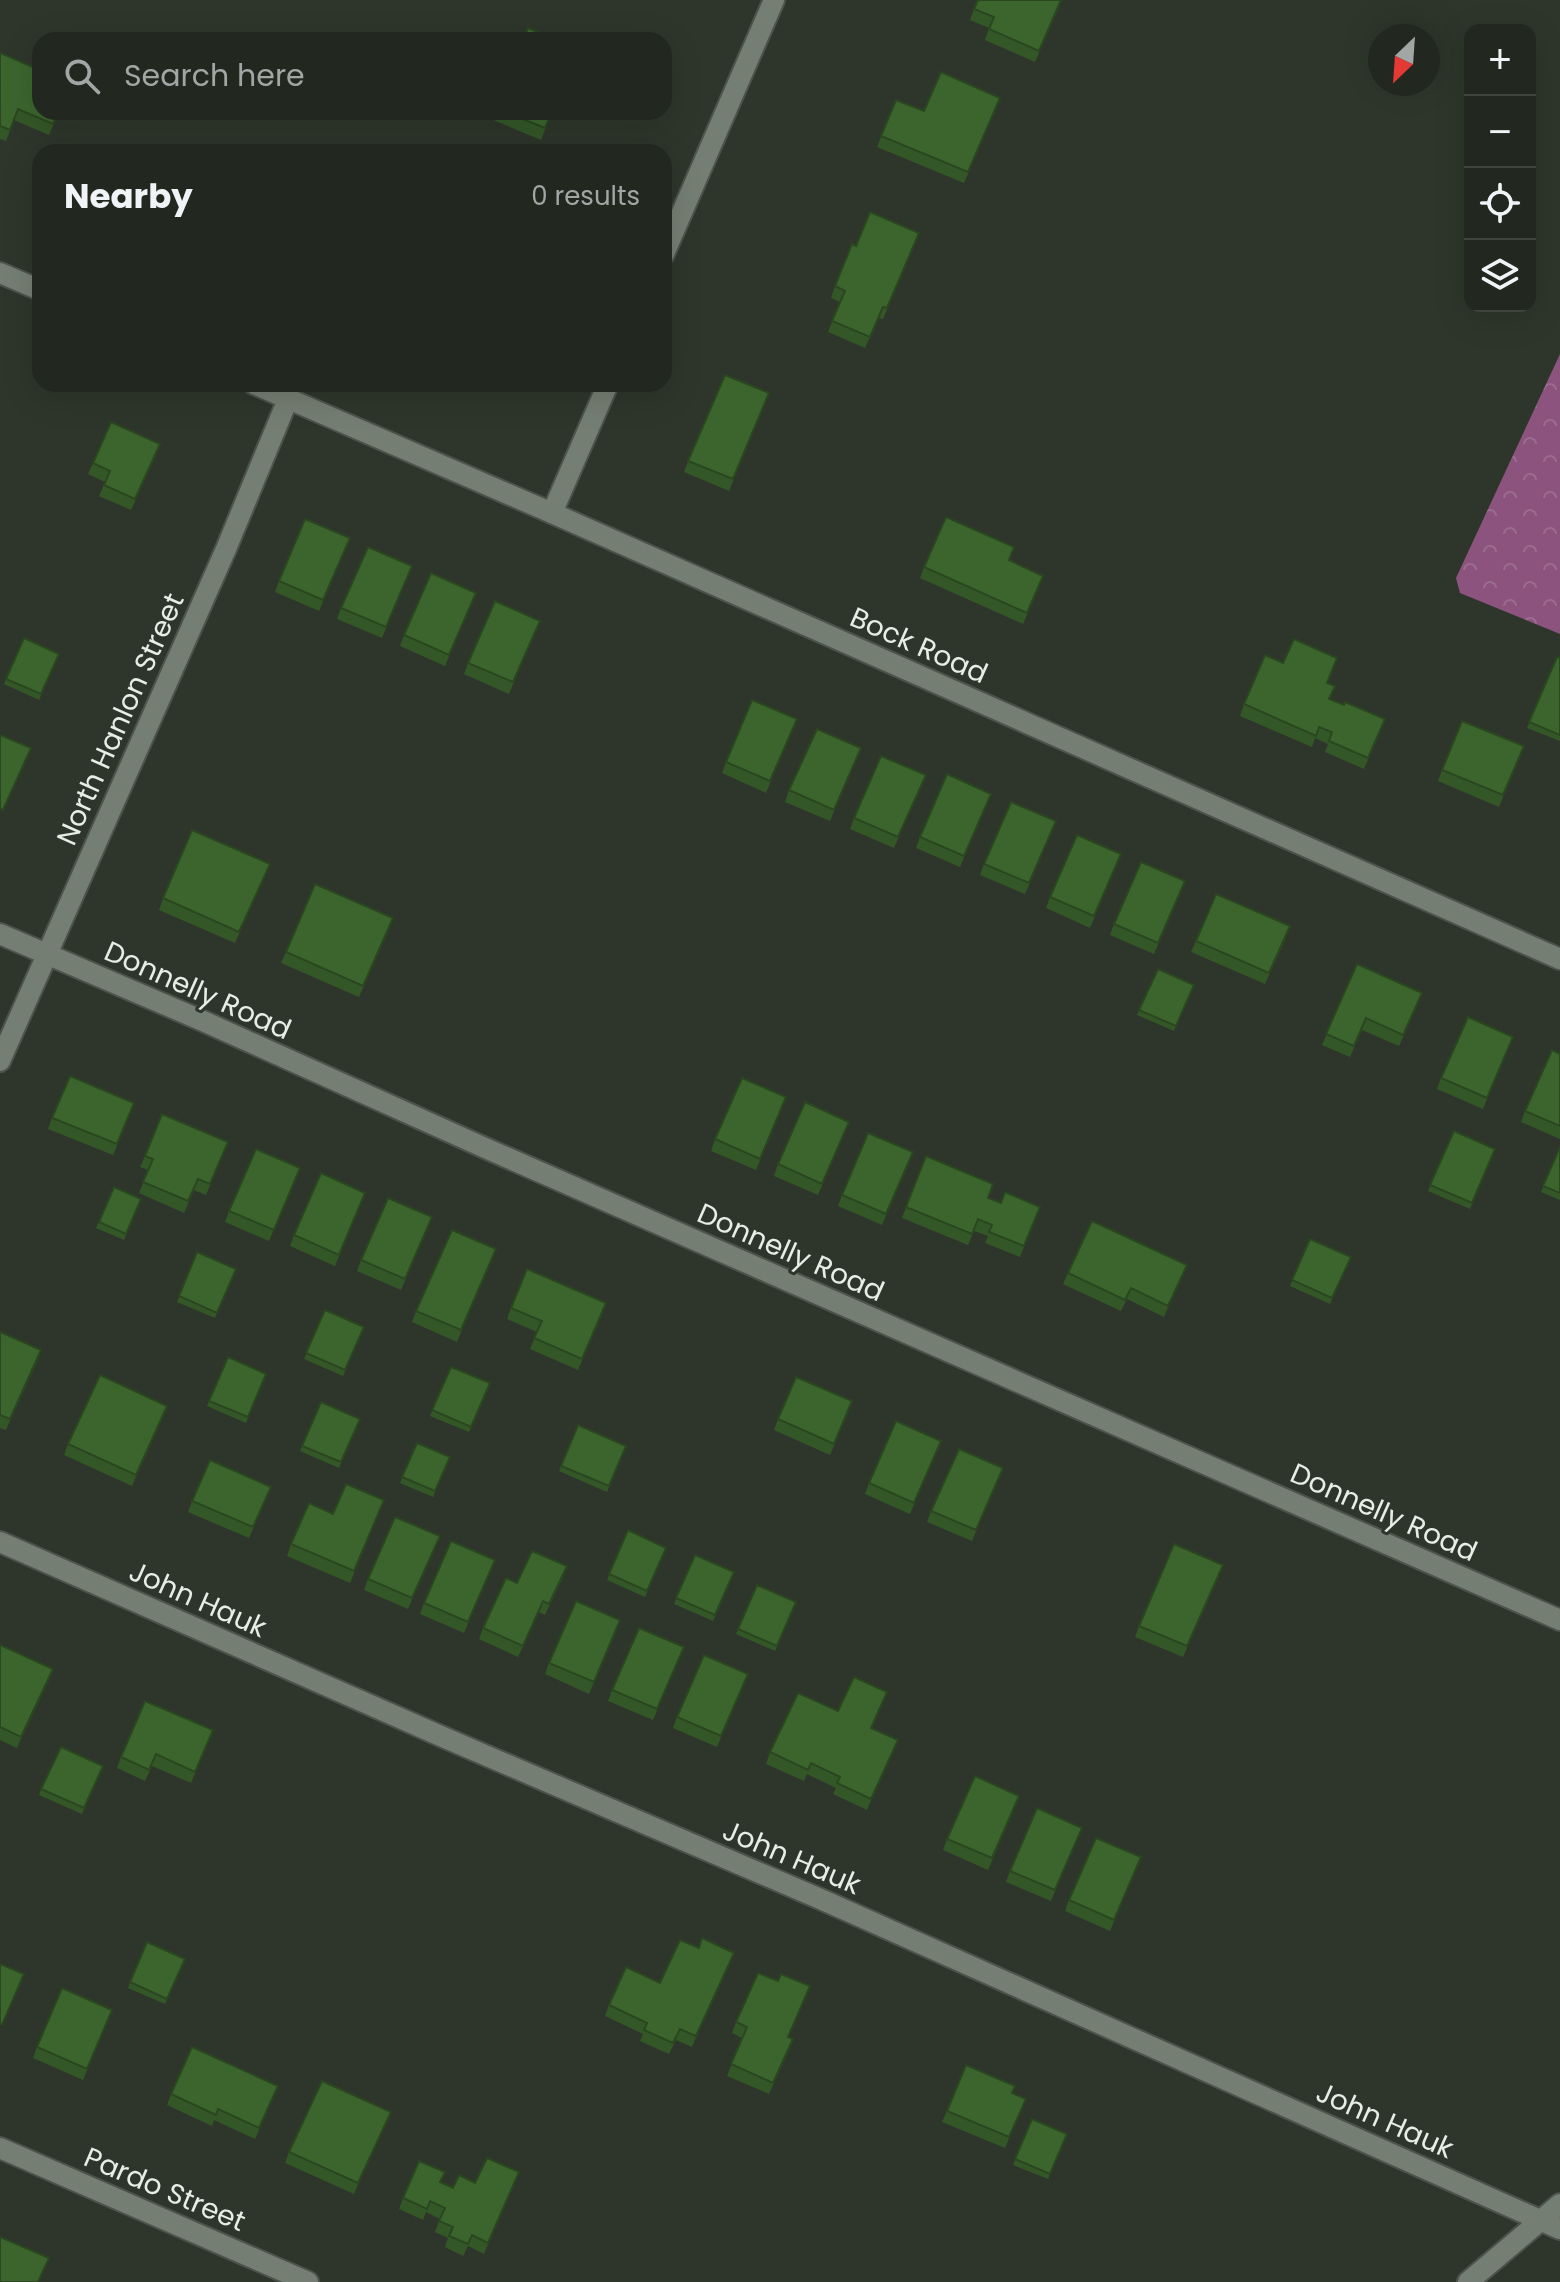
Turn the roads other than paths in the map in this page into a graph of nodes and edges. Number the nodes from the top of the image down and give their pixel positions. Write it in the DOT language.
graph roads {
  1 [pos="774,0"];
  2 [pos="672,236"];
  3 [pos="0,273"];
  4 [pos="32,287"];
  5 [pos="272,392"];
  6 [pos="605,392"];
  7 [pos="288,399"];
  8 [pos="552,513"];
  9 [pos="0,934"];
  10 [pos="47,954"];
  11 [pos="1560,959"];
  12 [pos="0,1061"];
  13 [pos="0,1542"];
  14 [pos="1560,1620"];
  15 [pos="0,2148"];
  16 [pos="1560,2204"];
  17 [pos="1551,2224"];
  18 [pos="308,2282"];
  19 [pos="1468,2282"];
  1 -- 2 [label="street"];
  3 -- 4 [label="street"];
  5 -- 7 [label="street, Bock Road"];
  6 -- 8 [label="street"];
  7 -- 8 [label="street, Bock Road"];
  7 -- 10 [label="street, North Hanlon Street"];
  8 -- 11 [label="street, Bock Road"];
  9 -- 10 [label="street, Donnelly Road"];
  10 -- 12 [label="street, North Hanlon Street"];
  10 -- 14 [label="street, Donnelly Road"];
  13 -- 17 [label="street, John Hauk"];
  15 -- 18 [label="street, Pardo Street"];
  16 -- 17 [label="street"];
  17 -- 19 [label="street"];
}
